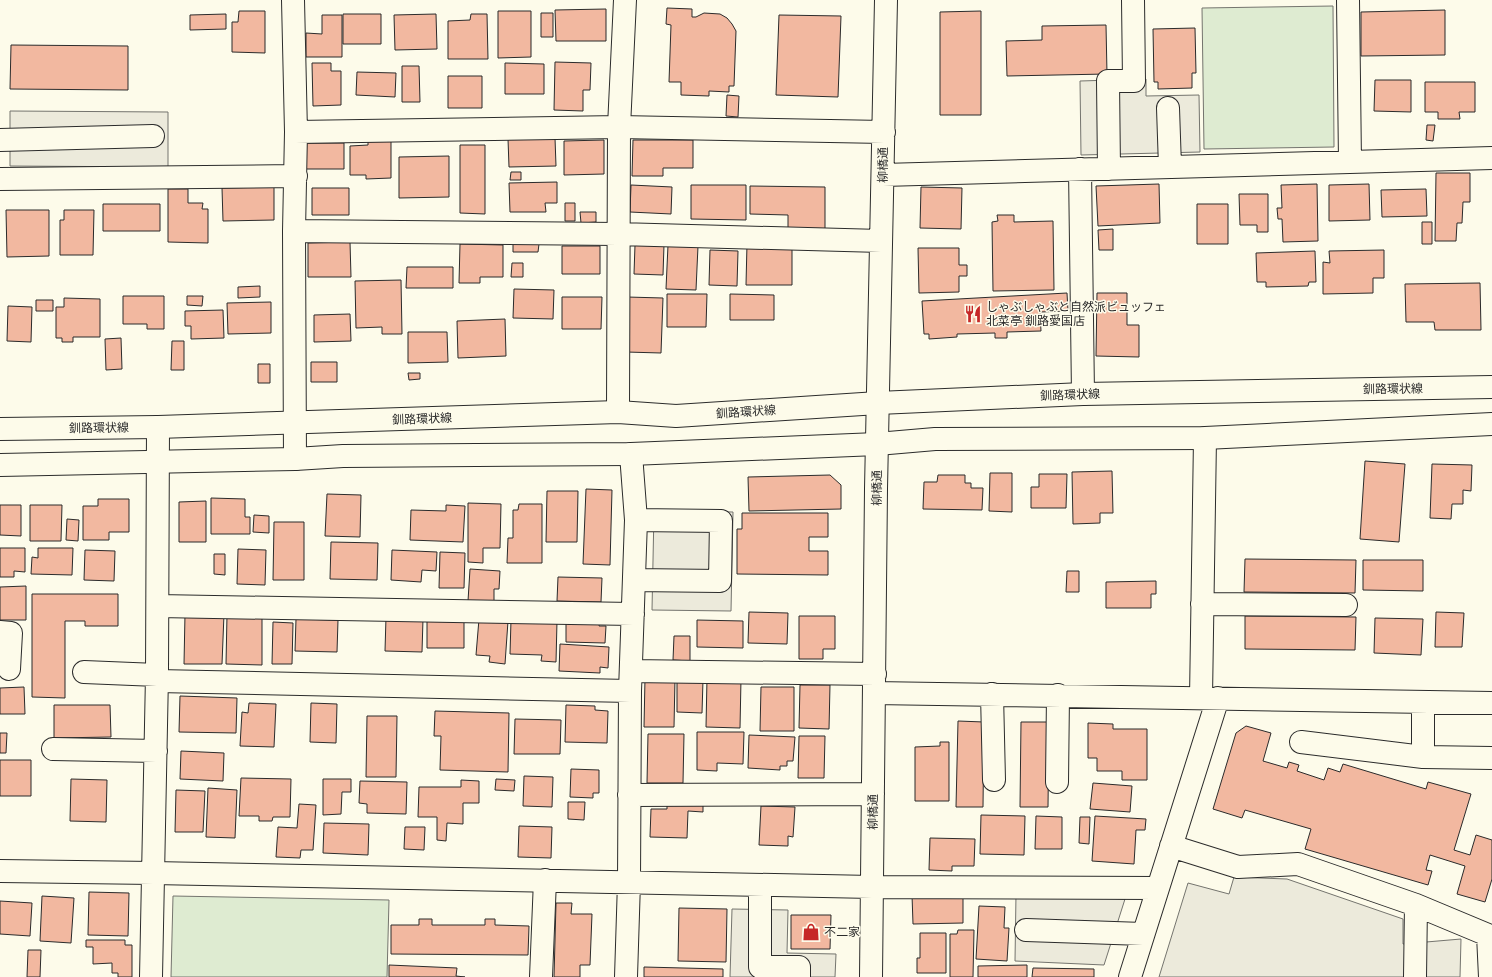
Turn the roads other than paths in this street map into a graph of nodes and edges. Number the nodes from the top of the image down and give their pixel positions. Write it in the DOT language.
graph roads {
  1 [pos="293,0"];
  2 [pos="625,0"];
  3 [pos="886,0"];
  4 [pos="1133,0"];
  5 [pos="1348,0"];
  6 [pos="1168,108"];
  7 [pos="619,127"];
  8 [pos="296,132"];
  9 [pos="884,132"];
  10 [pos="153,136"];
  11 [pos="0,140"];
  12 [pos="1492,158"];
  13 [pos="1350,162"];
  14 [pos="1170,167"];
  15 [pos="1080,169"];
  16 [pos="1108,169"];
  17 [pos="883,175"];
  18 [pos="296,176"];
  19 [pos="0,179"];
  20 [pos="294,231"];
  21 [pos="618,234"];
  22 [pos="881,241"];
  23 [pos="1492,387"];
  24 [pos="1083,394"];
  25 [pos="878,403"];
  26 [pos="618,412"];
  27 [pos="294,424"];
  28 [pos="1492,424"];
  29 [pos="158,428"];
  30 [pos="0,429"];
  31 [pos="1205,438"];
  32 [pos="877,444"];
  33 [pos="631,454"];
  34 [pos="295,459"];
  35 [pos="157,461"];
  36 [pos="0,465"];
  37 [pos="636,520"];
  38 [pos="634,580"];
  39 [pos="1202,604"];
  40 [pos="1346,605"];
  41 [pos="158,606"];
  42 [pos="632,614"];
  43 [pos="0,632"];
  44 [pos="9,669"];
  45 [pos="84,672"];
  46 [pos="157,678"];
  47 [pos="630,681"];
  48 [pos="874,683"];
  49 [pos="992,694"];
  50 [pos="1058,696"];
  51 [pos="1210,698"];
  52 [pos="1423,702"];
  53 [pos="1492,703"];
  54 [pos="1301,742"];
  55 [pos="53,749"];
  56 [pos="156,751"];
  57 [pos="1423,758"];
  58 [pos="1492,758"];
  59 [pos="994,780"];
  60 [pos="1057,782"];
  61 [pos="873,794"];
  62 [pos="629,795"];
  63 [pos="1171,846"];
  64 [pos="0,871"];
  65 [pos="153,872"];
  66 [pos="545,880"];
  67 [pos="629,882"];
  68 [pos="760,885"];
  69 [pos="872,887"];
  70 [pos="1158,888"];
  71 [pos="1416,905"];
  72 [pos="1026,930"];
  73 [pos="1143,934"];
  74 [pos="760,972"];
  75 [pos="151,977"];
  76 [pos="541,977"];
  77 [pos="626,977"];
  78 [pos="799,977"];
  79 [pos="871,977"];
  80 [pos="1130,977"];
  81 [pos="1416,977"];
  82 [pos="1490,977"];
  1 -- 8 [label="street"];
  2 -- 7 [label="street"];
  3 -- 9 [label="street, 柳橋通"];
  4 -- 16 [label="street"];
  5 -- 13 [label="street"];
  6 -- 14 [label="street"];
  7 -- 8 [label="street"];
  7 -- 9 [label="street"];
  7 -- 21 [label="street"];
  8 -- 18 [label="street"];
  9 -- 17 [label="street, 柳橋通"];
  10 -- 11 [label="street"];
  12 -- 13 [label="street"];
  13 -- 14 [label="street"];
  14 -- 16 [label="street"];
  15 -- 16 [label="street"];
  15 -- 17 [label="street"];
  15 -- 24 [label="street"];
  17 -- 22 [label="street, 柳橋通"];
  18 -- 19 [label="street"];
  18 -- 20 [label="street"];
  20 -- 21 [label="street"];
  20 -- 27 [label="street"];
  21 -- 22 [label="street"];
  21 -- 26 [label="street"];
  22 -- 25 [label="street, 柳橋通"];
  23 -- 24 [label="street, 釧路環状線"];
  24 -- 25 [label="street, 釧路環状線"];
  25 -- 26 [label="street, 釧路環状線"];
  25 -- 32 [label="street, 柳橋通"];
  26 -- 27 [label="street, 釧路環状線"];
  27 -- 29 [label="street, 釧路環状線"];
  27 -- 34 [label="street"];
  28 -- 31 [label="street"];
  29 -- 30 [label="street, 釧路環状線"];
  29 -- 35 [label="street"];
  31 -- 32 [label="street"];
  31 -- 39 [label="street"];
  32 -- 33 [label="street"];
  32 -- 48 [label="street, 柳橋通"];
  33 -- 34 [label="street"];
  33 -- 37 [label="street"];
  34 -- 35 [label="street"];
  35 -- 36 [label="street"];
  35 -- 41 [label="street"];
  37 -- 38 [label="street"];
  37 -- 38 [label="street"];
  38 -- 42 [label="street"];
  39 -- 40 [label="street"];
  39 -- 51 [label="street"];
  41 -- 42 [label="street"];
  41 -- 46 [label="street"];
  42 -- 47 [label="street"];
  43 -- 44 [label="street"];
  45 -- 46 [label="street"];
  46 -- 47 [label="street"];
  46 -- 56 [label="street"];
  47 -- 48 [label="street"];
  47 -- 62 [label="street"];
  48 -- 49 [label="street"];
  48 -- 61 [label="street, 柳橋通"];
  49 -- 50 [label="street"];
  49 -- 59 [label="street"];
  50 -- 51 [label="street"];
  50 -- 60 [label="street"];
  51 -- 52 [label="street"];
  51 -- 63 [label="street"];
  52 -- 53 [label="street"];
  52 -- 57 [label="street"];
  54 -- 57 [label="street"];
  55 -- 56 [label="street"];
  56 -- 65 [label="street"];
  57 -- 58 [label="street"];
  61 -- 62 [label="street"];
  61 -- 69 [label="street, 柳橋通"];
  62 -- 67 [label="street"];
  63 -- 70 [label="street"];
  63 -- 71 [label="street"];
  64 -- 65 [label="street"];
  65 -- 66 [label="street"];
  65 -- 75 [label="street"];
  66 -- 67 [label="street"];
  66 -- 76 [label="street"];
  67 -- 68 [label="street"];
  67 -- 77 [label="street"];
  68 -- 69 [label="street"];
  68 -- 74 [label="street"];
  69 -- 70 [label="street"];
  69 -- 79 [label="street, 柳橋通"];
  70 -- 73 [label="street"];
  71 -- 81 [label="street"];
  71 -- 82 [label="street"];
  72 -- 73 [label="street"];
  73 -- 80 [label="street"];
  74 -- 78 [label="street"];
}
